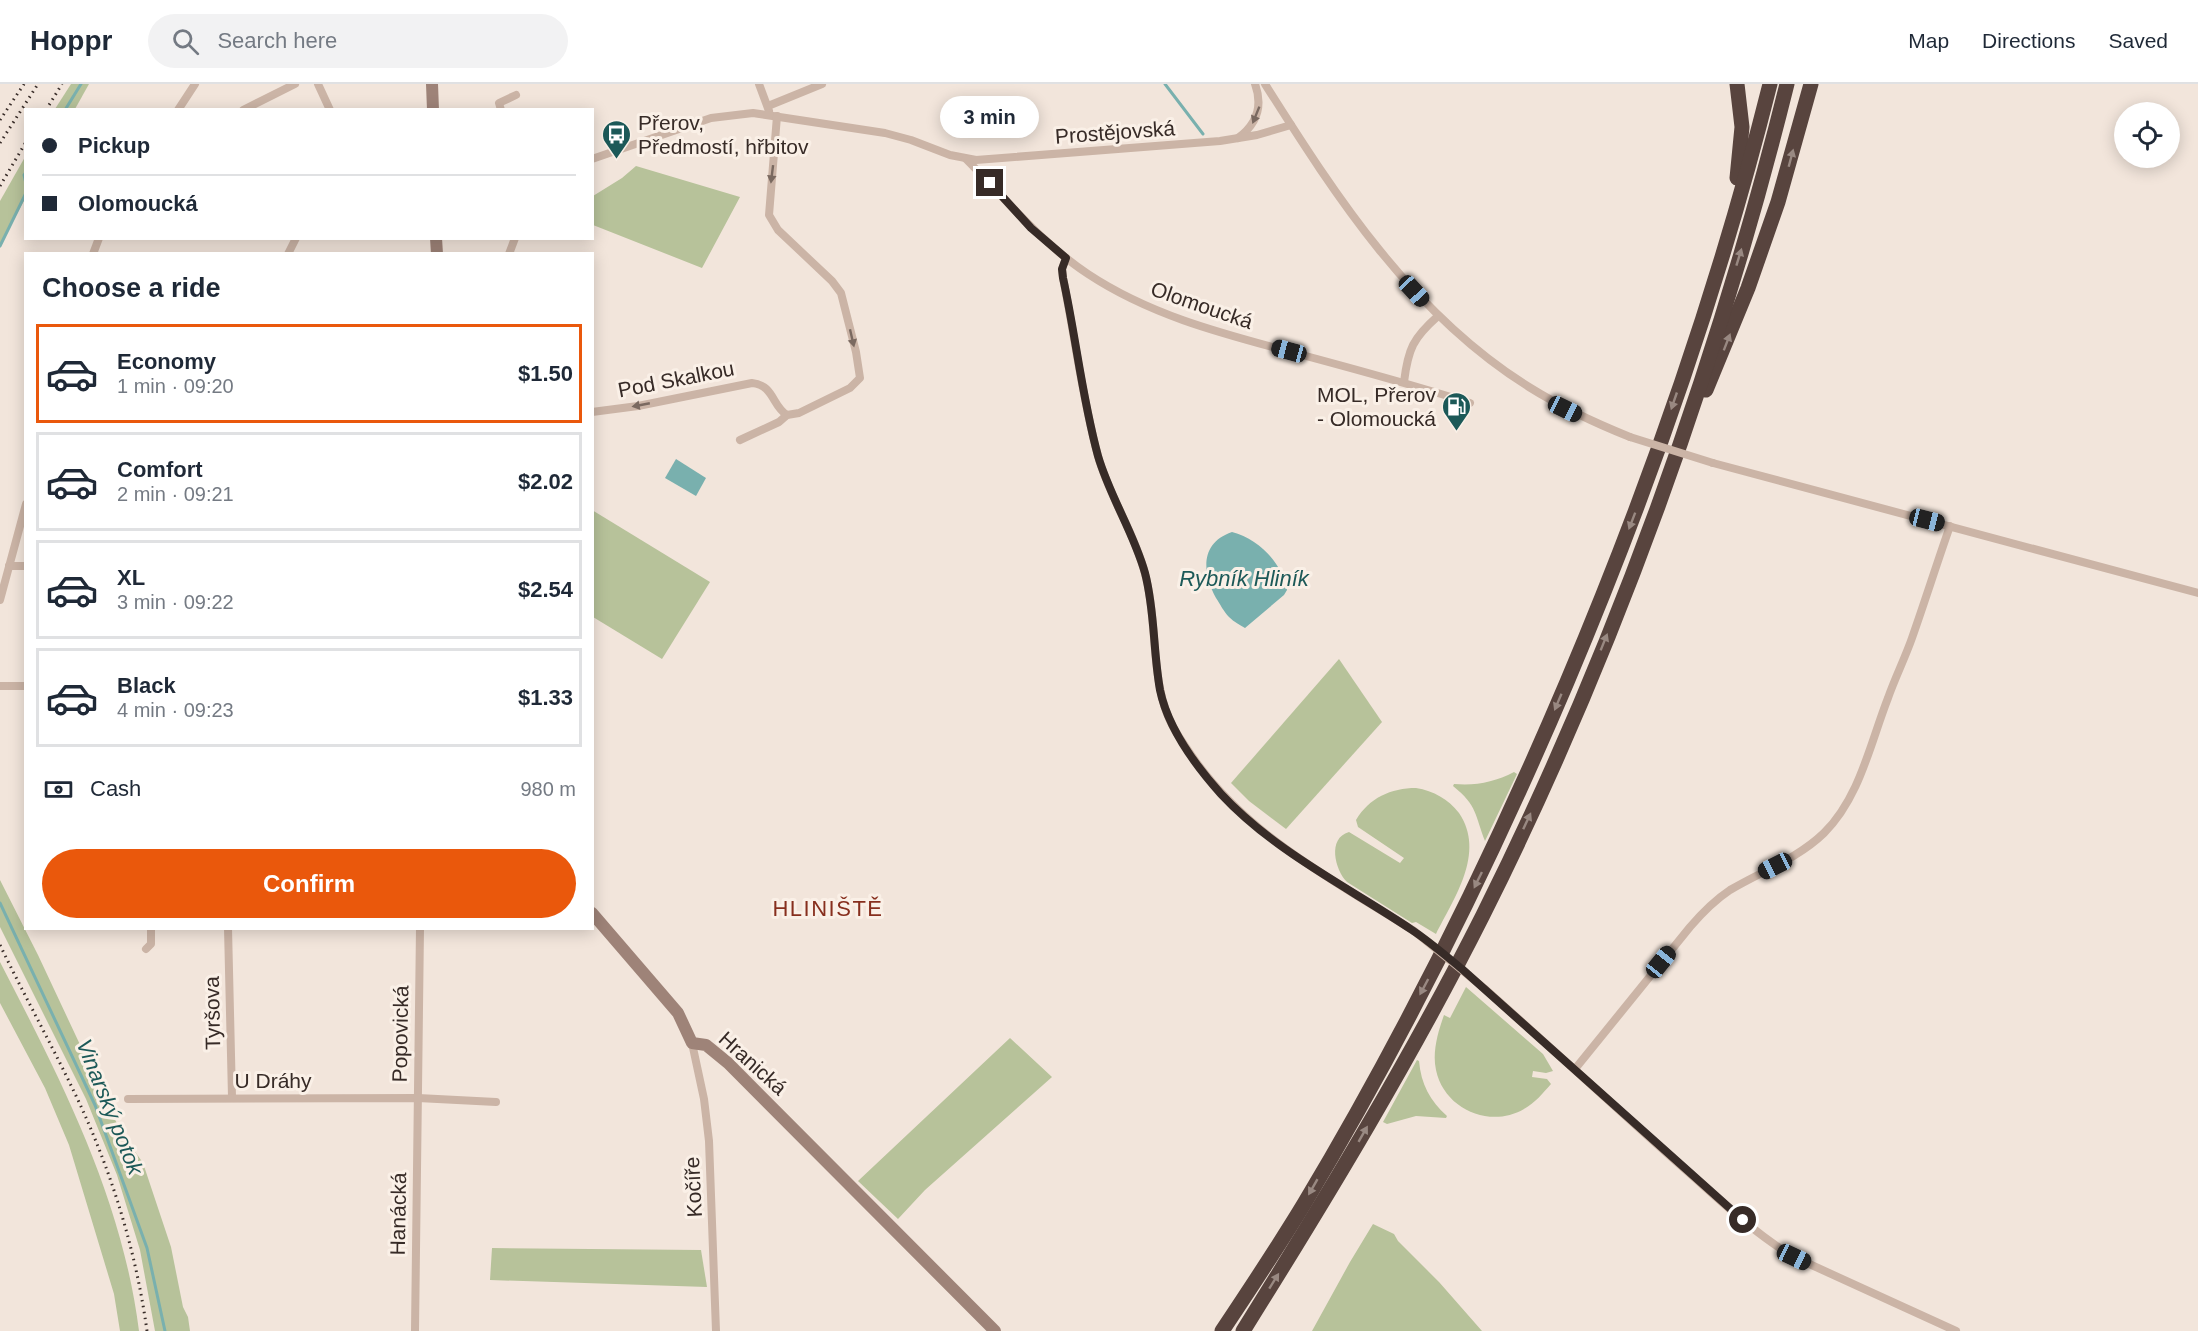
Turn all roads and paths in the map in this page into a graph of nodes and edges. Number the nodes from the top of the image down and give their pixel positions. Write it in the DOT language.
graph roads {
  1 [pos="195,84"];
  2 [pos="295,84"];
  3 [pos="318,84"];
  4 [pos="432,84"];
  5 [pos="759,84"];
  6 [pos="822,84"];
  7 [pos="1255,84"];
  8 [pos="1265,84"];
  9 [pos="1737,84"];
  10 [pos="1770,84"];
  11 [pos="1787,84"];
  12 [pos="1811,84"];
  13 [pos="516,95"];
  14 [pos="179,108"];
  15 [pos="247,108"];
  16 [pos="329,108"];
  17 [pos="433,108"];
  18 [pos="500,108"];
  19 [pos="771,112"];
  20 [pos="1291,125"];
  21 [pos="1236,139"];
  22 [pos="594,158"];
  23 [pos="966,159"];
  24 [pos="1731,226"];
  25 [pos="1066,258"];
  26 [pos="1438,316"];
  27 [pos="1404,382"];
  28 [pos="1470,403"];
  29 [pos="594,412"];
  30 [pos="787,415"];
  31 [pos="740,440"];
  32 [pos="1670,472"];
  33 [pos="24,511"];
  34 [pos="1950,525"];
  35 [pos="9,566"];
  36 [pos="24,566"];
  37 [pos="2198,593"];
  38 [pos="0,600"];
  39 [pos="0,686"];
  40 [pos="24,686"];
  41 [pos="594,915"];
  42 [pos="151,930"];
  43 [pos="228,930"];
  44 [pos="420,930"];
  45 [pos="146,949"];
  46 [pos="692,1043"];
  47 [pos="1575,1069"];
  48 [pos="232,1097"];
  49 [pos="417,1098"];
  50 [pos="128,1099"];
  51 [pos="496,1102"];
  52 [pos="415,1331"];
  53 [pos="716,1331"];
  54 [pos="995,1331"];
  55 [pos="1222,1331"];
  56 [pos="1243,1331"];
  57 [pos="1956,1331"];
  1 -- 14 [label="street"];
  2 -- 15 [label="street"];
  3 -- 16 [label="street"];
  4 -- 17 [label="main road"];
  5 -- 19 [label="street"];
  6 -- 19 [label="street"];
  7 -- 21 [label="street, one-way"];
  8 -- 20 [label="street"];
  9 -- 24 [label="highway"];
  10 -- 24 [label="highway"];
  32 -- 11 [label="highway, one-way"];
  32 -- 12 [label="highway, one-way"];
  13 -- 18 [label="street"];
  19 -- 22 [label="street, Prostějovská"];
  19 -- 23 [label="street, Prostějovská"];
  19 -- 30 [label="street, one-way"];
  20 -- 21 [label="street, Prostějovská"];
  20 -- 26 [label="street"];
  21 -- 23 [label="street, Prostějovská"];
  23 -- 25 [label="street, Olomoucká"];
  24 -- 55 [label="highway, one-way"];
  25 -- 27 [label="street, Olomoucká"];
  25 -- 47 [label="street, bridge"];
  26 -- 27 [label="street"];
  26 -- 34 [label="street, bridge"];
  27 -- 28 [label="street, Olomoucká"];
  30 -- 29 [label="street, Pod Skalkou, one-way"];
  30 -- 31 [label="street"];
  56 -- 32 [label="highway, one-way"];
  33 -- 35 [label="street"];
  34 -- 37 [label="street"];
  34 -- 47 [label="street"];
  35 -- 36 [label="street"];
  35 -- 38 [label="street"];
  39 -- 40 [label="street"];
  41 -- 46 [label="main road, Hranická"];
  42 -- 45 [label="street"];
  43 -- 48 [label="street, Tyršova"];
  44 -- 49 [label="street, Popovická"];
  46 -- 53 [label="street, Kočíře"];
  46 -- 54 [label="main road, Hranická"];
  47 -- 57 [label="street"];
  48 -- 49 [label="street, U Dráhy"];
  48 -- 50 [label="street, U Dráhy"];
  49 -- 51 [label="street, Popovická"];
  49 -- 52 [label="street, Hanácká"];
}
